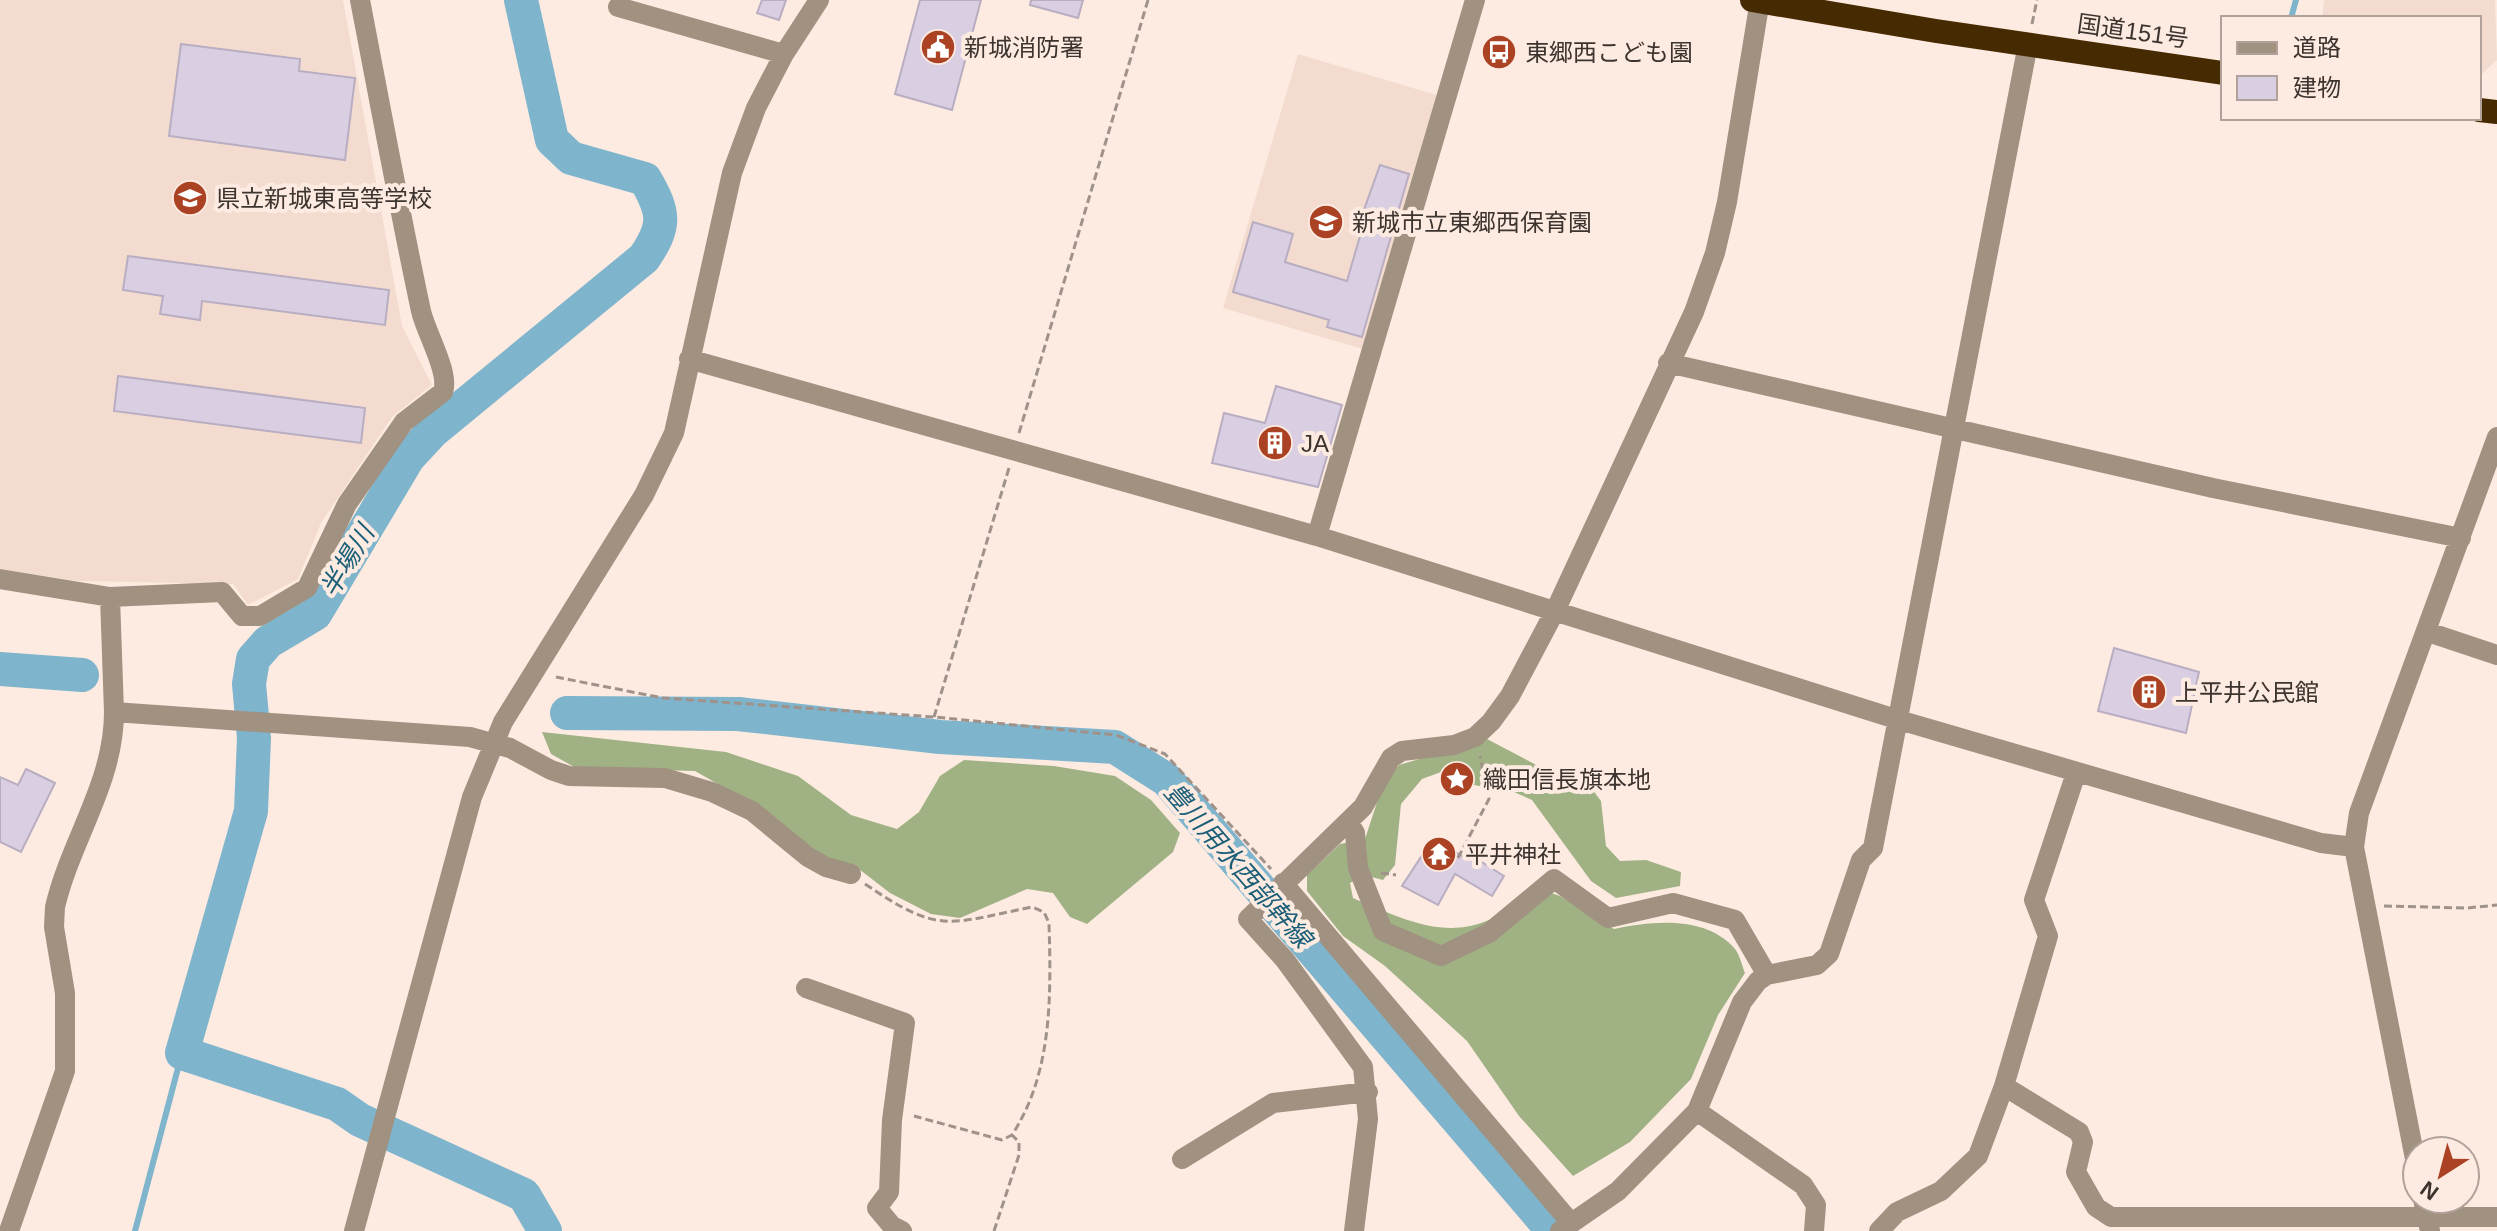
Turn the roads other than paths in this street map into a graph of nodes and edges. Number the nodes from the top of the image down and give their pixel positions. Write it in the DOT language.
graph roads {
  1 [pos="360,0"];
  2 [pos="819,0"];
  3 [pos="1475,0"];
  4 [pos="1757,1"];
  5 [pos="618,7"];
  6 [pos="2028,44"];
  7 [pos="784,54"];
  8 [pos="2221,73"];
  9 [pos="689,359"];
  10 [pos="1668,363"];
  11 [pos="1954,431"];
  12 [pos="2497,437"];
  13 [pos="1317,536"];
  14 [pos="2461,538"];
  15 [pos="0,579"];
  16 [pos="110,597"];
  17 [pos="1556,609"];
  18 [pos="2428,632"];
  19 [pos="2497,655"];
  20 [pos="114,712"];
  21 [pos="1899,720"];
  22 [pos="493,742"];
  23 [pos="2076,773"];
  24 [pos="1349,823"];
  25 [pos="2354,847"];
  26 [pos="851,874"];
  27 [pos="1280,886"];
  28 [pos="1767,975"];
  29 [pos="806,988"];
  30 [pos="2004,1086"];
  31 [pos="1368,1092"];
  32 [pos="1697,1111"];
  33 [pos="2410,1135"];
  34 [pos="1182,1159"];
  35 [pos="2426,1215"];
  36 [pos="2497,1217"];
  37 [pos="1565,1227"];
  38 [pos="9,1231"];
  39 [pos="354,1231"];
  40 [pos="902,1231"];
  41 [pos="1354,1231"];
  42 [pos="1814,1231"];
  43 [pos="1879,1231"];
  1 -- 16 [label="street"];
  2 -- 7 [label="street"];
  3 -- 13 [label="street"];
  4 -- 6 [label="highway, 国道151号"];
  4 -- 10 [label="street"];
  5 -- 7 [label="street"];
  6 -- 8 [label="highway, 国道151号"];
  6 -- 11 [label="street"];
  7 -- 9 [label="street"];
  9 -- 13 [label="street"];
  9 -- 22 [label="street"];
  10 -- 11 [label="street"];
  10 -- 17 [label="street"];
  11 -- 14 [label="street"];
  11 -- 21 [label="street"];
  12 -- 14 [label="street"];
  13 -- 17 [label="street"];
  14 -- 18 [label="street"];
  15 -- 16 [label="street"];
  16 -- 20 [label="street"];
  17 -- 21 [label="street"];
  17 -- 24 [label="street"];
  18 -- 19 [label="street"];
  18 -- 25 [label="street"];
  20 -- 22 [label="street"];
  20 -- 38 [label="street"];
  21 -- 23 [label="street"];
  21 -- 28 [label="street"];
  22 -- 26 [label="street"];
  22 -- 39 [label="street"];
  23 -- 25 [label="street"];
  23 -- 30 [label="street"];
  24 -- 27 [label="street"];
  24 -- 28 [label="street"];
  25 -- 33 [label="street"];
  27 -- 31 [label="street"];
  27 -- 37 [label="street"];
  28 -- 32 [label="street"];
  29 -- 40 [label="street"];
  30 -- 35 [label="street"];
  30 -- 43 [label="street"];
  31 -- 34 [label="street"];
  31 -- 41 [label="street"];
  32 -- 37 [label="street"];
  32 -- 42 [label="street"];
  35 -- 36 [label="street"];
}
